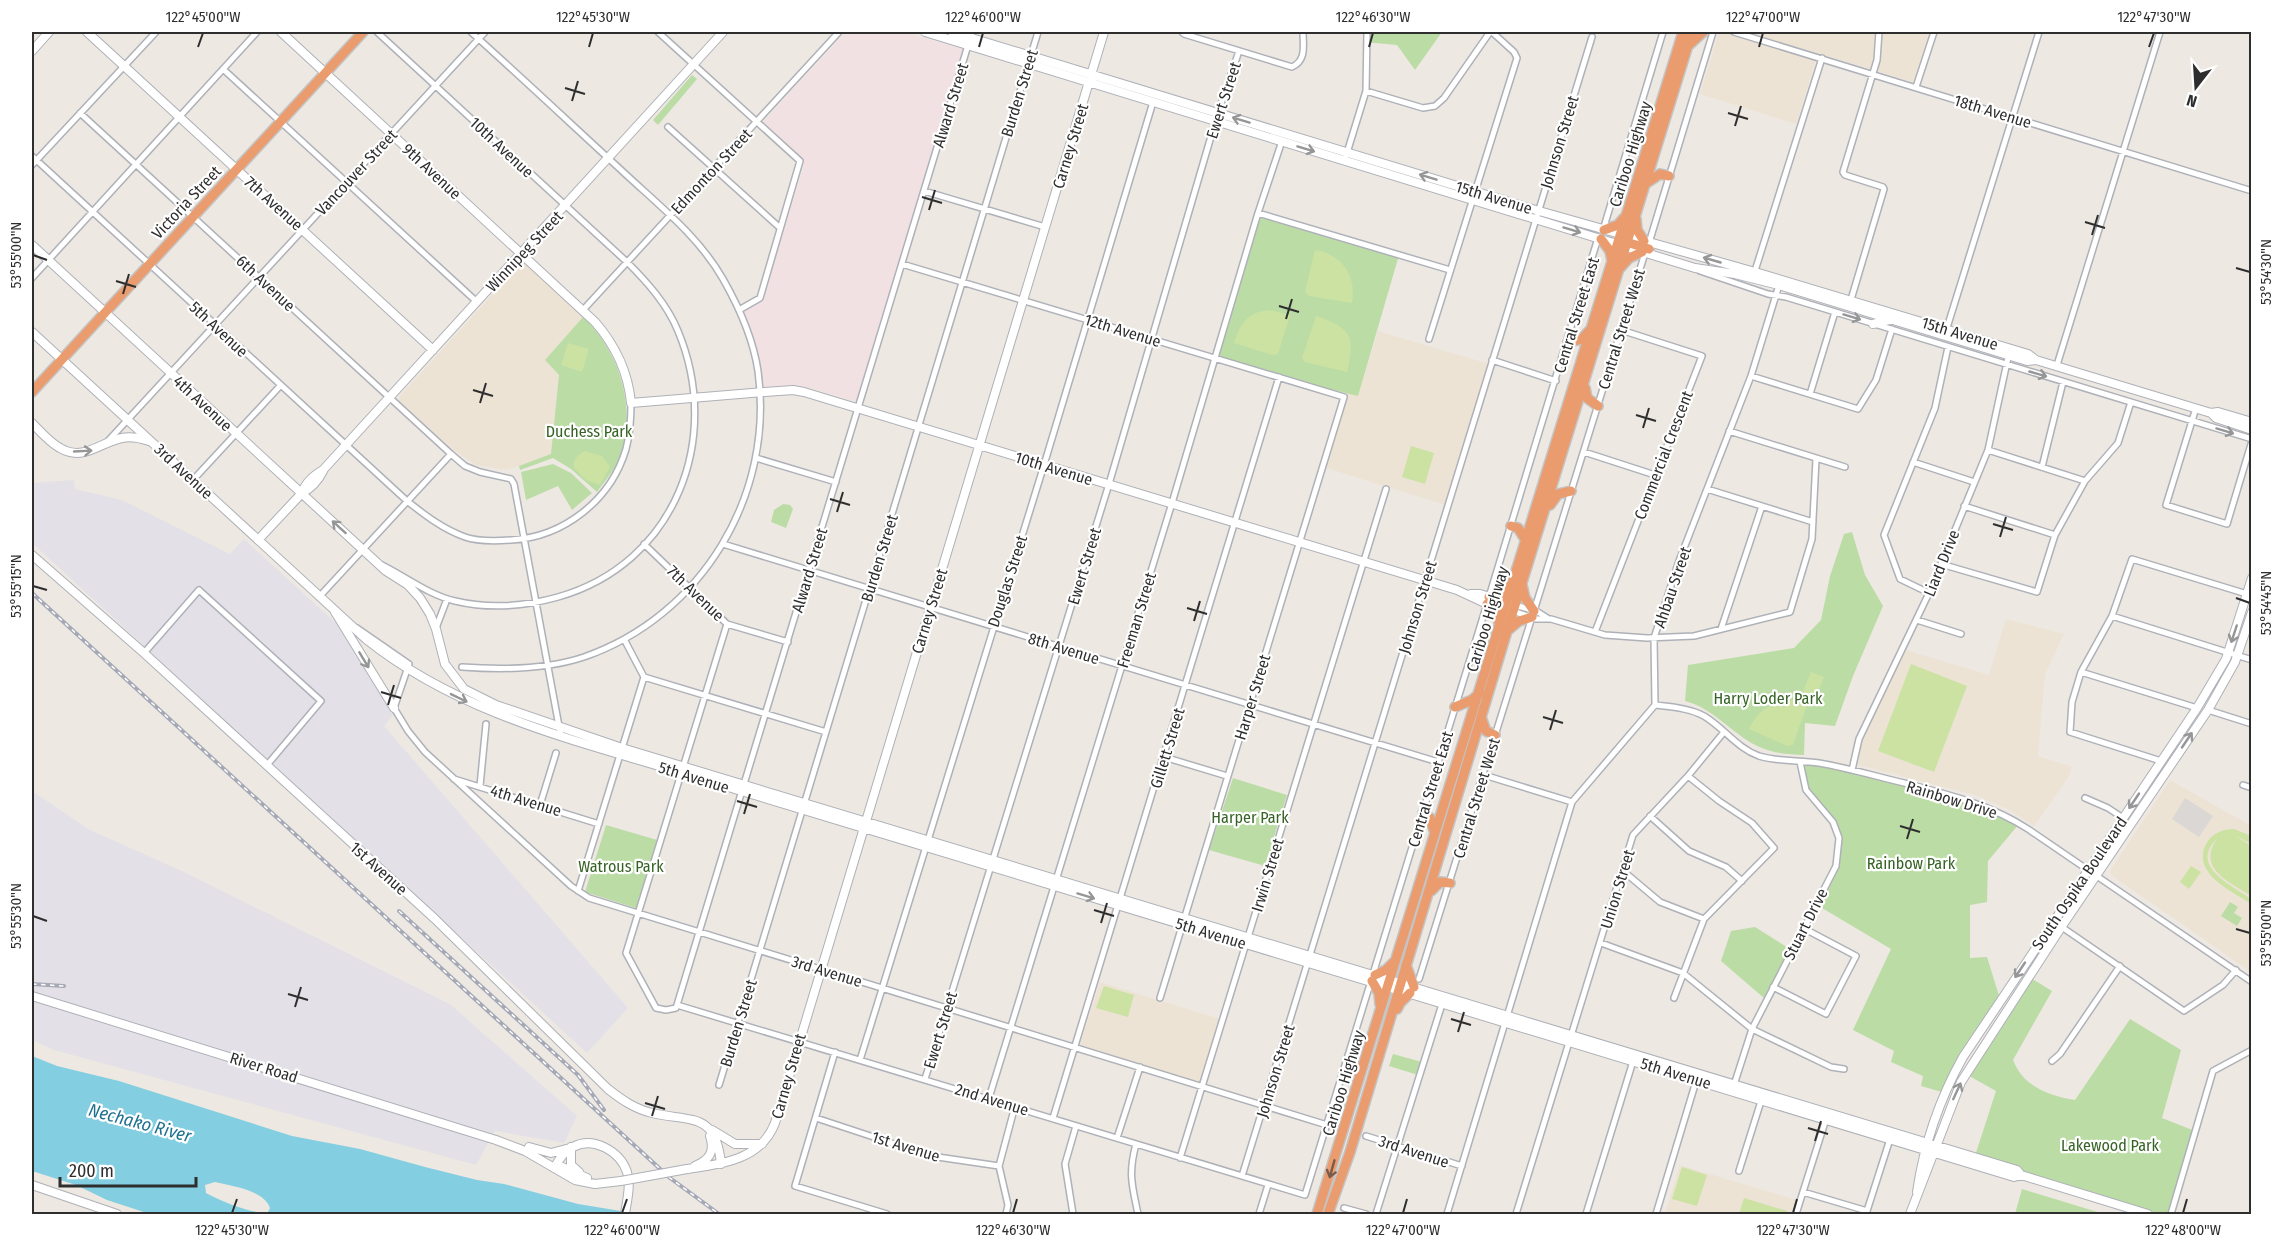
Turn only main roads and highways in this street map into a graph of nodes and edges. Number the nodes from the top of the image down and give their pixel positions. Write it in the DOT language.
graph roads {
  1 [pos="49,32"];
  2 [pos="87,32"];
  3 [pos="281,32"];
  4 [pos="363,32"];
  5 [pos="723,32"];
  6 [pos="925,32"];
  7 [pos="952,32"];
  8 [pos="1104,32"];
  9 [pos="1674,32"];
  10 [pos="1692,32"];
  11 [pos="1703,32"];
  12 [pos="1682,36"];
  13 [pos="970,38"];
  14 [pos="32,51"];
  15 [pos="1686,51"];
  16 [pos="326,72"];
  17 [pos="1090,78"];
  18 [pos="1217,117"];
  19 [pos="1346,157"];
  20 [pos="1653,159"];
  21 [pos="237,169"];
  22 [pos="1645,184"];
  23 [pos="1632,212"];
  24 [pos="1602,234"];
  25 [pos="1624,241"];
  26 [pos="32,245"];
  27 [pos="1646,247"];
  28 [pos="521,254"];
  29 [pos="1615,269"];
  30 [pos="1754,275"];
  31 [pos="1850,303"];
  32 [pos="105,312"];
  33 [pos="1891,319"];
  34 [pos="1873,324"];
  35 [pos="1593,327"];
  36 [pos="32,332"];
  37 [pos="1946,332"];
  38 [pos="1568,342"];
  39 [pos="433,350"];
  40 [pos="61,360"];
  41 [pos="1586,377"];
  42 [pos="32,392"];
  43 [pos="631,403"];
  44 [pos="1598,406"];
  45 [pos="2211,413"];
  46 [pos="2252,422"];
  47 [pos="32,423"];
  48 [pos="2252,430"];
  49 [pos="154,443"];
  50 [pos="980,446"];
  51 [pos="1571,492"];
  52 [pos="302,493"];
  53 [pos="1537,521"];
  54 [pos="258,540"];
  55 [pos="1527,542"];
  56 [pos="32,555"];
  57 [pos="2252,578"];
  58 [pos="1518,582"];
  59 [pos="1488,600"];
  60 [pos="1510,607"];
  61 [pos="334,611"];
  62 [pos="2252,612"];
  63 [pos="1504,629"];
  64 [pos="464,689"];
  65 [pos="1480,693"];
  66 [pos="1455,707"];
  67 [pos="394,708"];
  68 [pos="1481,716"];
  69 [pos="561,732"];
  70 [pos="1495,735"];
  71 [pos="1423,813"];
  72 [pos="864,825"];
  73 [pos="1436,835"];
  74 [pos="1423,877"];
  75 [pos="1450,883"];
  76 [pos="1426,899"];
  77 [pos="1397,959"];
  78 [pos="1406,965"];
  79 [pos="1373,978"];
  80 [pos="1395,984"];
  81 [pos="1415,986"];
  82 [pos="32,996"];
  83 [pos="1380,1013"];
  84 [pos="1371,1082"];
  85 [pos="706,1126"];
  86 [pos="1937,1129"];
  87 [pos="496,1140"];
  88 [pos="1909,1141"];
  89 [pos="763,1144"];
  90 [pos="529,1147"];
  91 [pos="571,1147"];
  92 [pos="1931,1148"];
  93 [pos="1953,1155"];
  94 [pos="721,1164"];
  95 [pos="556,1166"];
  96 [pos="1925,1166"];
  97 [pos="687,1169"];
  98 [pos="595,1179"];
  99 [pos="612,1181"];
  100 [pos="32,1185"];
  101 [pos="117,1215"];
  102 [pos="625,1215"];
  103 [pos="1317,1215"];
  104 [pos="1328,1215"];
  105 [pos="1910,1215"];
  106 [pos="2148,1215"];
  1 -- 14 [label="main road"];
  2 -- 21 [label="main road, 7th Avenue"];
  3 -- 16 [label="main road, 9th Avenue"];
  4 -- 16 [label="highway, Victoria Street"];
  5 -- 28 [label="main road, Winnipeg Street"];
  6 -- 13 [label="main road, 15th Avenue"];
  7 -- 13 [label="main road, 15th Avenue"];
  8 -- 17 [label="main road, Carney Street"];
  9 -- 12 [label="highway"];
  10 -- 15 [label="highway, Cariboo Highway"];
  11 -- 15 [label="highway"];
  12 -- 23 [label="highway, Cariboo Highway"];
  13 -- 17 [label="main road, 15th Avenue"];
  15 -- 20 [label="highway, Cariboo Highway"];
  16 -- 21 [label="highway, Victoria Street"];
  16 -- 28 [label="main road, 9th Avenue"];
  17 -- 18 [label="main road, 15th Avenue"];
  17 -- 18 [label="main road, 15th Avenue"];
  17 -- 50 [label="main road, Carney Street"];
  19 -- 18 [label="main road, 15th Avenue, one-way"];
  18 -- 19 [label="main road, 15th Avenue, one-way"];
  19 -- 24 [label="main road, 15th Avenue"];
  20 -- 22 [label="highway, Cariboo Highway"];
  20 -- 22 [label="highway"];
  21 -- 32 [label="highway, Victoria Street"];
  21 -- 39 [label="main road, 7th Avenue"];
  22 -- 23 [label="highway, Cariboo Highway"];
  23 -- 24 [label="highway"];
  23 -- 25 [label="highway, Cariboo Highway"];
  23 -- 27 [label="highway"];
  24 -- 25 [label="main road, 15th Avenue"];
  24 -- 29 [label="highway"];
  25 -- 27 [label="highway"];
  25 -- 29 [label="highway, Cariboo Highway"];
  26 -- 32 [label="main road, 4th Avenue"];
  27 -- 29 [label="highway"];
  30 -- 27 [label="main road, 15th Avenue, one-way"];
  27 -- 30 [label="main road, 15th Avenue"];
  28 -- 39 [label="main road, Winnipeg Street"];
  28 -- 43 [label="main road, 9th Avenue"];
  29 -- 35 [label="highway, Cariboo Highway"];
  29 -- 41 [label="highway, Cariboo Highway"];
  30 -- 31 [label="main road, 15th Avenue"];
  31 -- 33 [label="main road, 15th Avenue"];
  31 -- 37 [label="main road, 15th Avenue"];
  32 -- 40 [label="highway, Victoria Street"];
  32 -- 52 [label="main road, 4th Avenue"];
  33 -- 34 [label="main road"];
  33 -- 37 [label="main road, 15th Avenue"];
  35 -- 38 [label="highway"];
  35 -- 53 [label="highway, Cariboo Highway"];
  36 -- 40 [label="main road, 3rd Avenue"];
  37 -- 45 [label="main road, 15th Avenue"];
  39 -- 52 [label="main road, Winnipeg Street"];
  40 -- 42 [label="highway, Victoria Street"];
  40 -- 49 [label="main road, 3rd Avenue"];
  41 -- 44 [label="highway"];
  41 -- 53 [label="highway, Cariboo Highway"];
  43 -- 50 [label="main road, 10th Avenue"];
  45 -- 46 [label="main road, 15th Avenue"];
  45 -- 48 [label="main road, 15th Avenue"];
  47 -- 49 [label="main road, one-way"];
  49 -- 54 [label="main road, 3rd Avenue"];
  50 -- 59 [label="main road, 10th Avenue"];
  50 -- 72 [label="main road, Carney Street"];
  51 -- 53 [label="highway"];
  52 -- 54 [label="main road, Winnipeg Street"];
  64 -- 52 [label="main road, 4th Avenue, one-way"];
  53 -- 55 [label="highway, Cariboo Highway"];
  53 -- 55 [label="highway"];
  53 -- 58 [label="highway, Cariboo Highway"];
  54 -- 61 [label="main road, 3rd Avenue"];
  55 -- 58 [label="highway, Cariboo Highway"];
  56 -- 85 [label="main road, 1st Avenue"];
  57 -- 86 [label="main road, South Ospika Boulevard, one-way"];
  58 -- 59 [label="highway"];
  58 -- 60 [label="highway, Cariboo Highway"];
  58 -- 63 [label="highway"];
  59 -- 60 [label="main road, 10th Avenue"];
  59 -- 63 [label="highway"];
  60 -- 63 [label="highway, Cariboo Highway"];
  61 -- 67 [label="main road, one-way"];
  61 -- 69 [label="main road, 5th Avenue, one-way"];
  86 -- 62 [label="main road, South Ospika Boulevard, one-way"];
  63 -- 65 [label="highway, Cariboo Highway"];
  63 -- 68 [label="highway, Cariboo Highway"];
  64 -- 69 [label="main road, 5th Avenue"];
  65 -- 66 [label="highway"];
  65 -- 73 [label="highway, Cariboo Highway"];
  68 -- 70 [label="highway"];
  68 -- 76 [label="highway, Cariboo Highway"];
  69 -- 72 [label="main road, 5th Avenue"];
  71 -- 73 [label="highway"];
  72 -- 79 [label="main road, 5th Avenue"];
  72 -- 89 [label="main road, Carney Street"];
  73 -- 74 [label="highway, Cariboo Highway"];
  74 -- 77 [label="highway, Cariboo Highway"];
  74 -- 80 [label="highway"];
  75 -- 76 [label="highway"];
  76 -- 78 [label="highway, Cariboo Highway"];
  77 -- 79 [label="highway"];
  77 -- 80 [label="highway, Cariboo Highway"];
  78 -- 80 [label="highway, Cariboo Highway"];
  78 -- 81 [label="highway"];
  79 -- 80 [label="main road, 5th Avenue"];
  79 -- 83 [label="highway"];
  80 -- 81 [label="main road, 5th Avenue"];
  80 -- 83 [label="highway, Cariboo Highway"];
  80 -- 84 [label="highway, Cariboo Highway"];
  81 -- 84 [label="highway"];
  81 -- 88 [label="main road, 5th Avenue"];
  82 -- 87 [label="main road, River Road"];
  83 -- 103 [label="highway, Cariboo Highway, one-way"];
  84 -- 104 [label="highway, Cariboo Highway"];
  85 -- 89 [label="main road, 1st Avenue"];
  85 -- 94 [label="main road"];
  85 -- 97 [label="main road"];
  86 -- 88 [label="main road"];
  86 -- 92 [label="main road, South Ospika Boulevard"];
  86 -- 93 [label="main road"];
  87 -- 90 [label="main road, River Road"];
  87 -- 95 [label="main road, River Road"];
  88 -- 92 [label="main road, 5th Avenue"];
  88 -- 96 [label="main road"];
  89 -- 94 [label="main road"];
  90 -- 91 [label="main road"];
  90 -- 95 [label="main road, River Road"];
  91 -- 95 [label="main road"];
  91 -- 98 [label="main road"];
  91 -- 102 [label="main road"];
  92 -- 93 [label="main road, 5th Avenue"];
  92 -- 96 [label="main road, South Ospika Boulevard"];
  93 -- 96 [label="main road"];
  93 -- 106 [label="main road, 5th Avenue"];
  94 -- 97 [label="main road, River Road"];
  95 -- 98 [label="main road, River Road"];
  95 -- 99 [label="main road, River Road"];
  96 -- 105 [label="main road, South Ospika Boulevard"];
  97 -- 99 [label="main road, River Road, bridge"];
  98 -- 99 [label="main road, River Road"];
  100 -- 101 [label="main road"];
}
